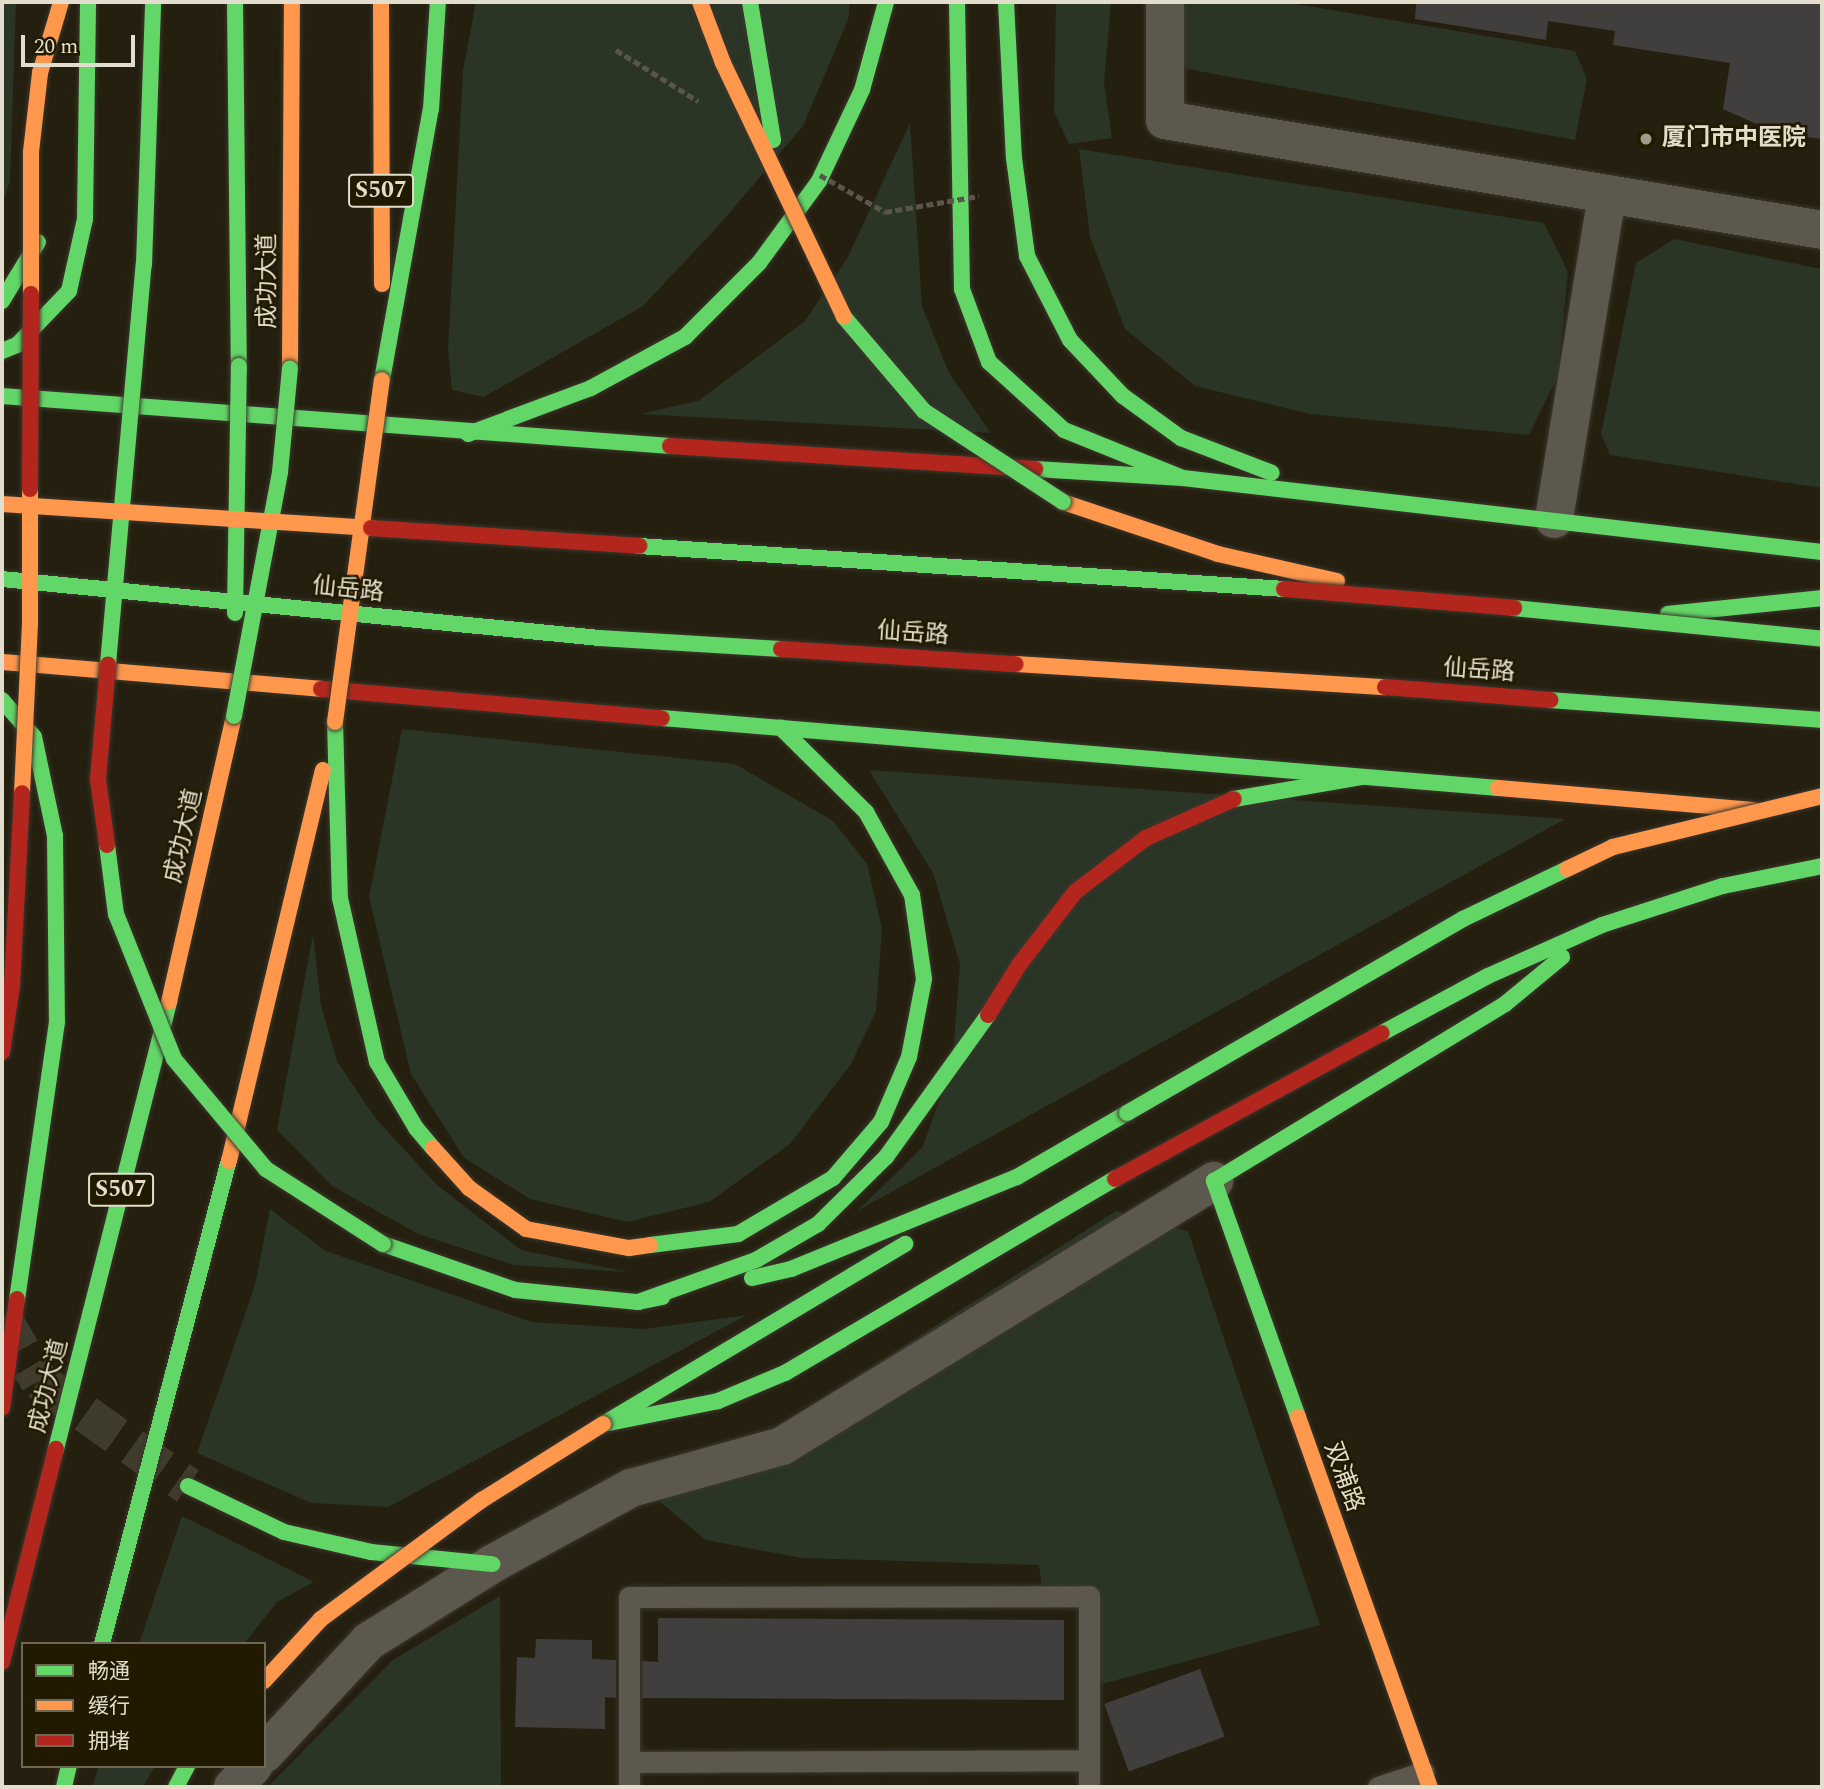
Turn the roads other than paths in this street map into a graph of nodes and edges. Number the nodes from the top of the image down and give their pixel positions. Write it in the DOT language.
graph roads {
  1 [pos="43,2"];
  2 [pos="61,2"];
  3 [pos="88,2"];
  4 [pos="153,2"];
  5 [pos="234,2"];
  6 [pos="292,2"];
  7 [pos="381,2"];
  8 [pos="438,2"];
  9 [pos="700,2"];
  10 [pos="750,2"];
  11 [pos="886,2"];
  12 [pos="957,2"];
  13 [pos="1006,2"];
  14 [pos="1165,2"];
  15 [pos="782,194"];
  16 [pos="1607,194"];
  17 [pos="1822,230"];
  18 [pos="2,301"];
  19 [pos="2,351"];
  20 [pos="382,380"];
  21 [pos="2,396"];
  22 [pos="468,434"];
  23 [pos="1183,478"];
  24 [pos="1317,490"];
  25 [pos="2,504"];
  26 [pos="1554,519"];
  27 [pos="1822,552"];
  28 [pos="2,579"];
  29 [pos="1408,597"];
  30 [pos="1822,598"];
  31 [pos="1613,620"];
  32 [pos="1822,639"];
  33 [pos="2,662"];
  34 [pos="2,700"];
  35 [pos="234,716"];
  36 [pos="1822,720"];
  37 [pos="335,722"];
  38 [pos="780,728"];
  39 [pos="1361,777"];
  40 [pos="1822,796"];
  41 [pos="2,811"];
  42 [pos="1822,815"];
  43 [pos="1822,866"];
  44 [pos="2,888"];
  45 [pos="1602,925"];
  46 [pos="2,1052"];
  47 [pos="1017,1177"];
  48 [pos="1214,1181"];
  49 [pos="638,1302"];
  50 [pos="2,1408"];
  51 [pos="603,1424"];
  52 [pos="188,1486"];
  53 [pos="492,1564"];
  54 [pos="103,1642"];
  55 [pos="2,1662"];
  56 [pos="266,1679"];
  57 [pos="266,1752"];
  58 [pos="1089,1760"];
  59 [pos="629,1762"];
  60 [pos="69,1768"];
  61 [pos="186,1768"];
  62 [pos="251,1768"];
  63 [pos="1427,1780"];
  64 [pos="64,1787"];
  65 [pos="176,1787"];
  66 [pos="233,1787"];
  67 [pos="629,1787"];
  68 [pos="1089,1787"];
  69 [pos="1378,1787"];
  1 -- 18 [label="main road"];
  2 -- 46 [label="main road, bridge"];
  3 -- 19 [label="main road"];
  4 -- 49 [label="main road, bridge"];
  5 -- 35 [label="main road, bridge"];
  6 -- 35 [label="main road, 成功大道 / S507, bridge"];
  7 -- 20 [label="main road, S507"];
  8 -- 20 [label="main road"];
  9 -- 15 [label="main road, bridge"];
  10 -- 15 [label="main road, bridge"];
  11 -- 22 [label="main road"];
  12 -- 23 [label="main road"];
  13 -- 24 [label="main road"];
  14 -- 16 [label="street"];
  15 -- 29 [label="main road, bridge"];
  16 -- 17 [label="street"];
  16 -- 26 [label="street"];
  20 -- 37 [label="main road, S507, bridge"];
  21 -- 22 [label="main road"];
  22 -- 23 [label="main road"];
  23 -- 24 [label="main road"];
  24 -- 26 [label="main road"];
  25 -- 29 [label="main road, bridge"];
  26 -- 27 [label="main road"];
  28 -- 36 [label="main road, 仙岳路, bridge"];
  29 -- 31 [label="main road, bridge"];
  30 -- 31 [label="main road"];
  31 -- 32 [label="main road, bridge"];
  33 -- 38 [label="main road"];
  34 -- 50 [label="main road"];
  35 -- 55 [label="main road, 成功大道 / S507"];
  37 -- 38 [label="main road"];
  37 -- 54 [label="main road, S507"];
  38 -- 39 [label="main road"];
  39 -- 42 [label="main road"];
  39 -- 49 [label="main road"];
  40 -- 47 [label="main road, bridge"];
  41 -- 44 [label="main road"];
  43 -- 45 [label="main road"];
  45 -- 48 [label="main road"];
  45 -- 51 [label="main road"];
  47 -- 49 [label="main road"];
  47 -- 51 [label="main road"];
  48 -- 53 [label="street"];
  48 -- 63 [label="main road, 双浦路"];
  51 -- 56 [label="main road, bridge"];
  52 -- 53 [label="main road"];
  53 -- 57 [label="street"];
  58 -- 59 [label="lane"];
  58 -- 59 [label="lane"];
  58 -- 68 [label="lane"];
  59 -- 67 [label="lane"];
  60 -- 64 [label="main road"];
  61 -- 65 [label="main road"];
  62 -- 66 [label="street"];
  63 -- 69 [label="lane"];
}
